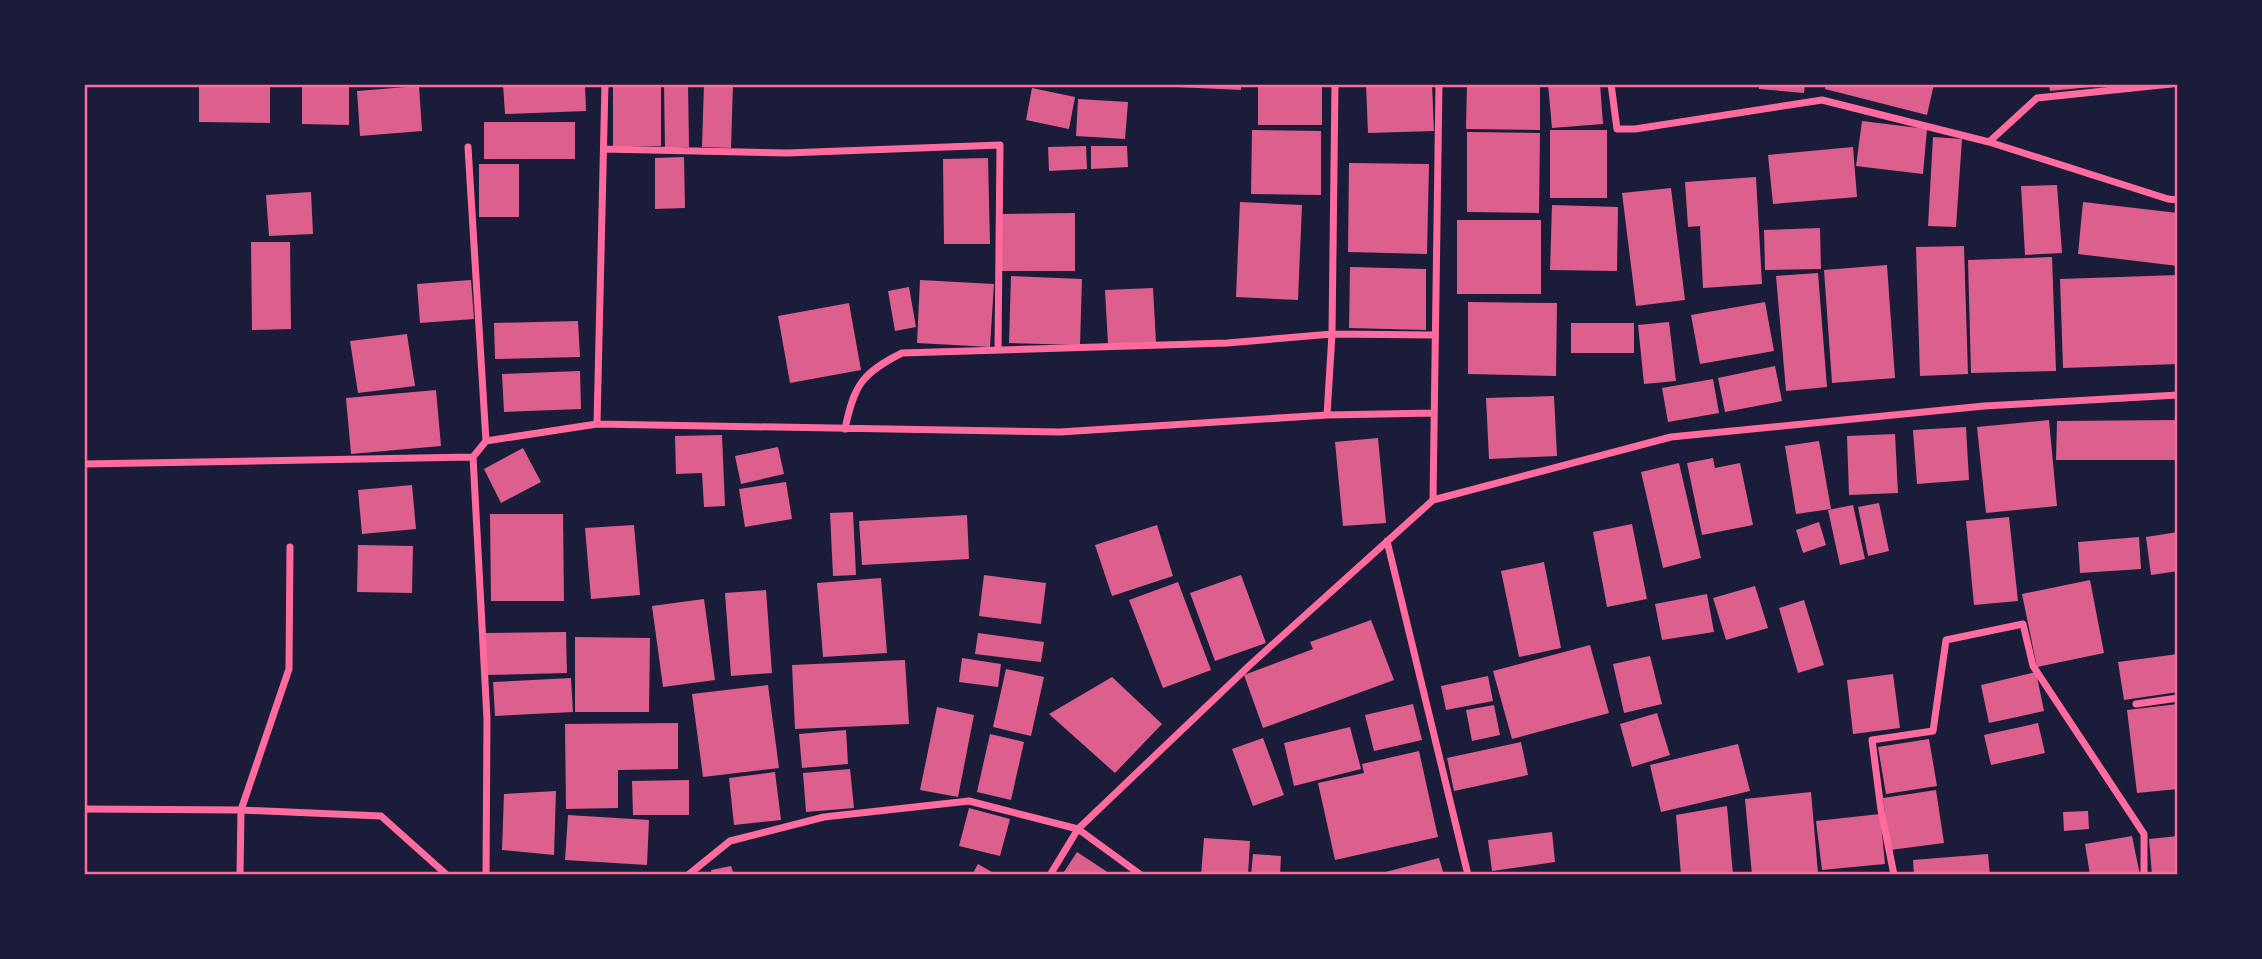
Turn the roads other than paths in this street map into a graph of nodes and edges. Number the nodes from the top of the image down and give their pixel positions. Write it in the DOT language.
graph roads {
  1 [pos="606,84"];
  2 [pos="1335,84"];
  3 [pos="1439,84"];
  4 [pos="1611,84"];
  5 [pos="2171,84"];
  6 [pos="1989,142"];
  7 [pos="468,148"];
  8 [pos="604,149"];
  9 [pos="2178,200"];
  10 [pos="1332,334"];
  11 [pos="1435,335"];
  12 [pos="998,350"];
  13 [pos="2178,395"];
  14 [pos="1434,413"];
  15 [pos="1327,415"];
  16 [pos="597,424"];
  17 [pos="845,429"];
  18 [pos="486,440"];
  19 [pos="473,457"];
  20 [pos="84,464"];
  21 [pos="1433,500"];
  22 [pos="1387,541"];
  23 [pos="290,547"];
  24 [pos="2178,698"];
  25 [pos="2136,704"];
  26 [pos="84,808"];
  27 [pos="240,810"];
  28 [pos="1078,830"];
  29 [pos="240,875"];
  30 [pos="447,875"];
  31 [pos="486,875"];
  32 [pos="688,875"];
  33 [pos="1051,875"];
  34 [pos="1141,875"];
  35 [pos="1468,875"];
  36 [pos="1894,875"];
  37 [pos="2144,875"];
  1 -- 8 [label="street"];
  2 -- 10 [label="street"];
  3 -- 11 [label="street"];
  4 -- 6 [label="street"];
  5 -- 6 [label="street"];
  6 -- 9 [label="street"];
  7 -- 18 [label="street"];
  8 -- 12 [label="street"];
  8 -- 16 [label="street"];
  10 -- 11 [label="street"];
  10 -- 12 [label="street"];
  10 -- 15 [label="street"];
  11 -- 14 [label="street"];
  12 -- 17 [label="street"];
  13 -- 21 [label="street"];
  14 -- 15 [label="street"];
  14 -- 21 [label="street"];
  15 -- 17 [label="street"];
  16 -- 17 [label="street"];
  16 -- 18 [label="street"];
  18 -- 19 [label="street"];
  19 -- 20 [label="street"];
  19 -- 31 [label="street"];
  21 -- 22 [label="street"];
  22 -- 28 [label="street"];
  22 -- 35 [label="street"];
  23 -- 27 [label="street"];
  24 -- 25 [label="street"];
  26 -- 27 [label="street"];
  27 -- 29 [label="street"];
  27 -- 30 [label="street"];
  28 -- 32 [label="street"];
  28 -- 33 [label="street"];
  28 -- 34 [label="street"];
  36 -- 37 [label="street"];
}
